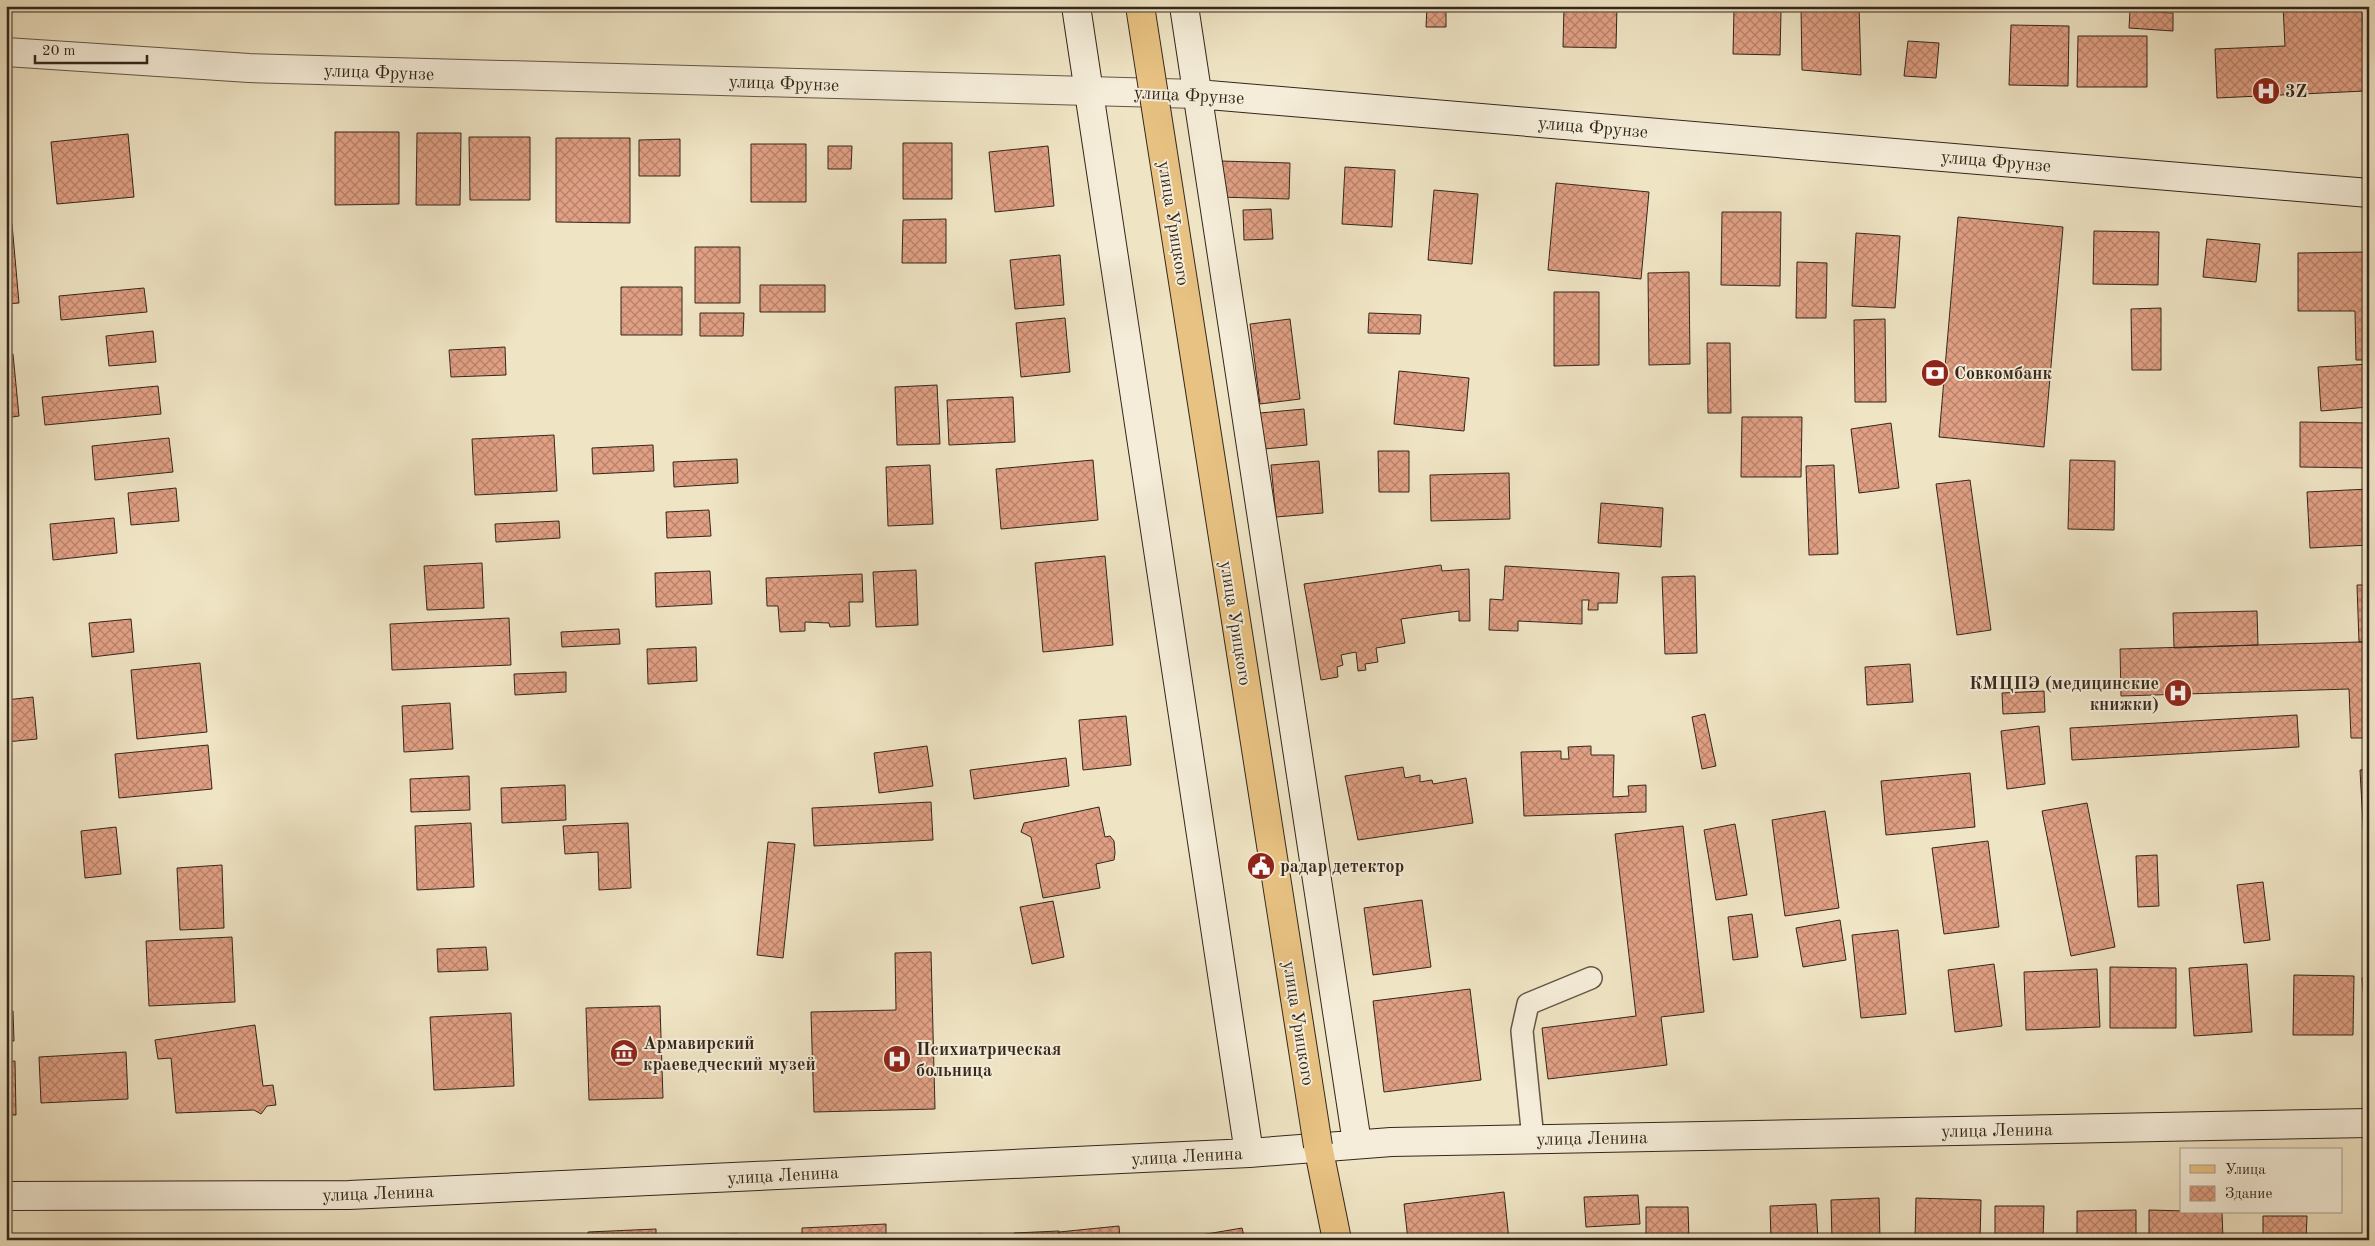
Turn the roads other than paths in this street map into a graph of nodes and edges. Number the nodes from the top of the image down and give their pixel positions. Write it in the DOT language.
graph roads {
  1 [pos="1076,6"];
  2 [pos="1140,6"];
  3 [pos="1184,6"];
  4 [pos="6,52"];
  5 [pos="1088,91"];
  6 [pos="1196,94"];
  7 [pos="2369,193"];
  8 [pos="1591,978"];
  9 [pos="2369,1123"];
  10 [pos="1532,1139"];
  11 [pos="1357,1143"];
  12 [pos="1318,1146"];
  13 [pos="1249,1153"];
  14 [pos="6,1196"];
  15 [pos="1337,1240"];
  1 -- 5 [label="street"];
  2 -- 12 [label="main road, улица Урицкого, bridge"];
  3 -- 6 [label="street"];
  4 -- 5 [label="street, улица Фрунзе"];
  5 -- 6 [label="street, улица Фрунзе"];
  5 -- 13 [label="street"];
  6 -- 7 [label="street, улица Фрунзе"];
  6 -- 11 [label="street"];
  8 -- 10 [label="lane"];
  9 -- 10 [label="street, улица Ленина"];
  10 -- 11 [label="street, улица Ленина"];
  11 -- 12 [label="street, улица Ленина"];
  12 -- 13 [label="street, улица Ленина"];
  12 -- 15 [label="main road, улица Урицкого"];
  13 -- 14 [label="street, улица Ленина"];
}
